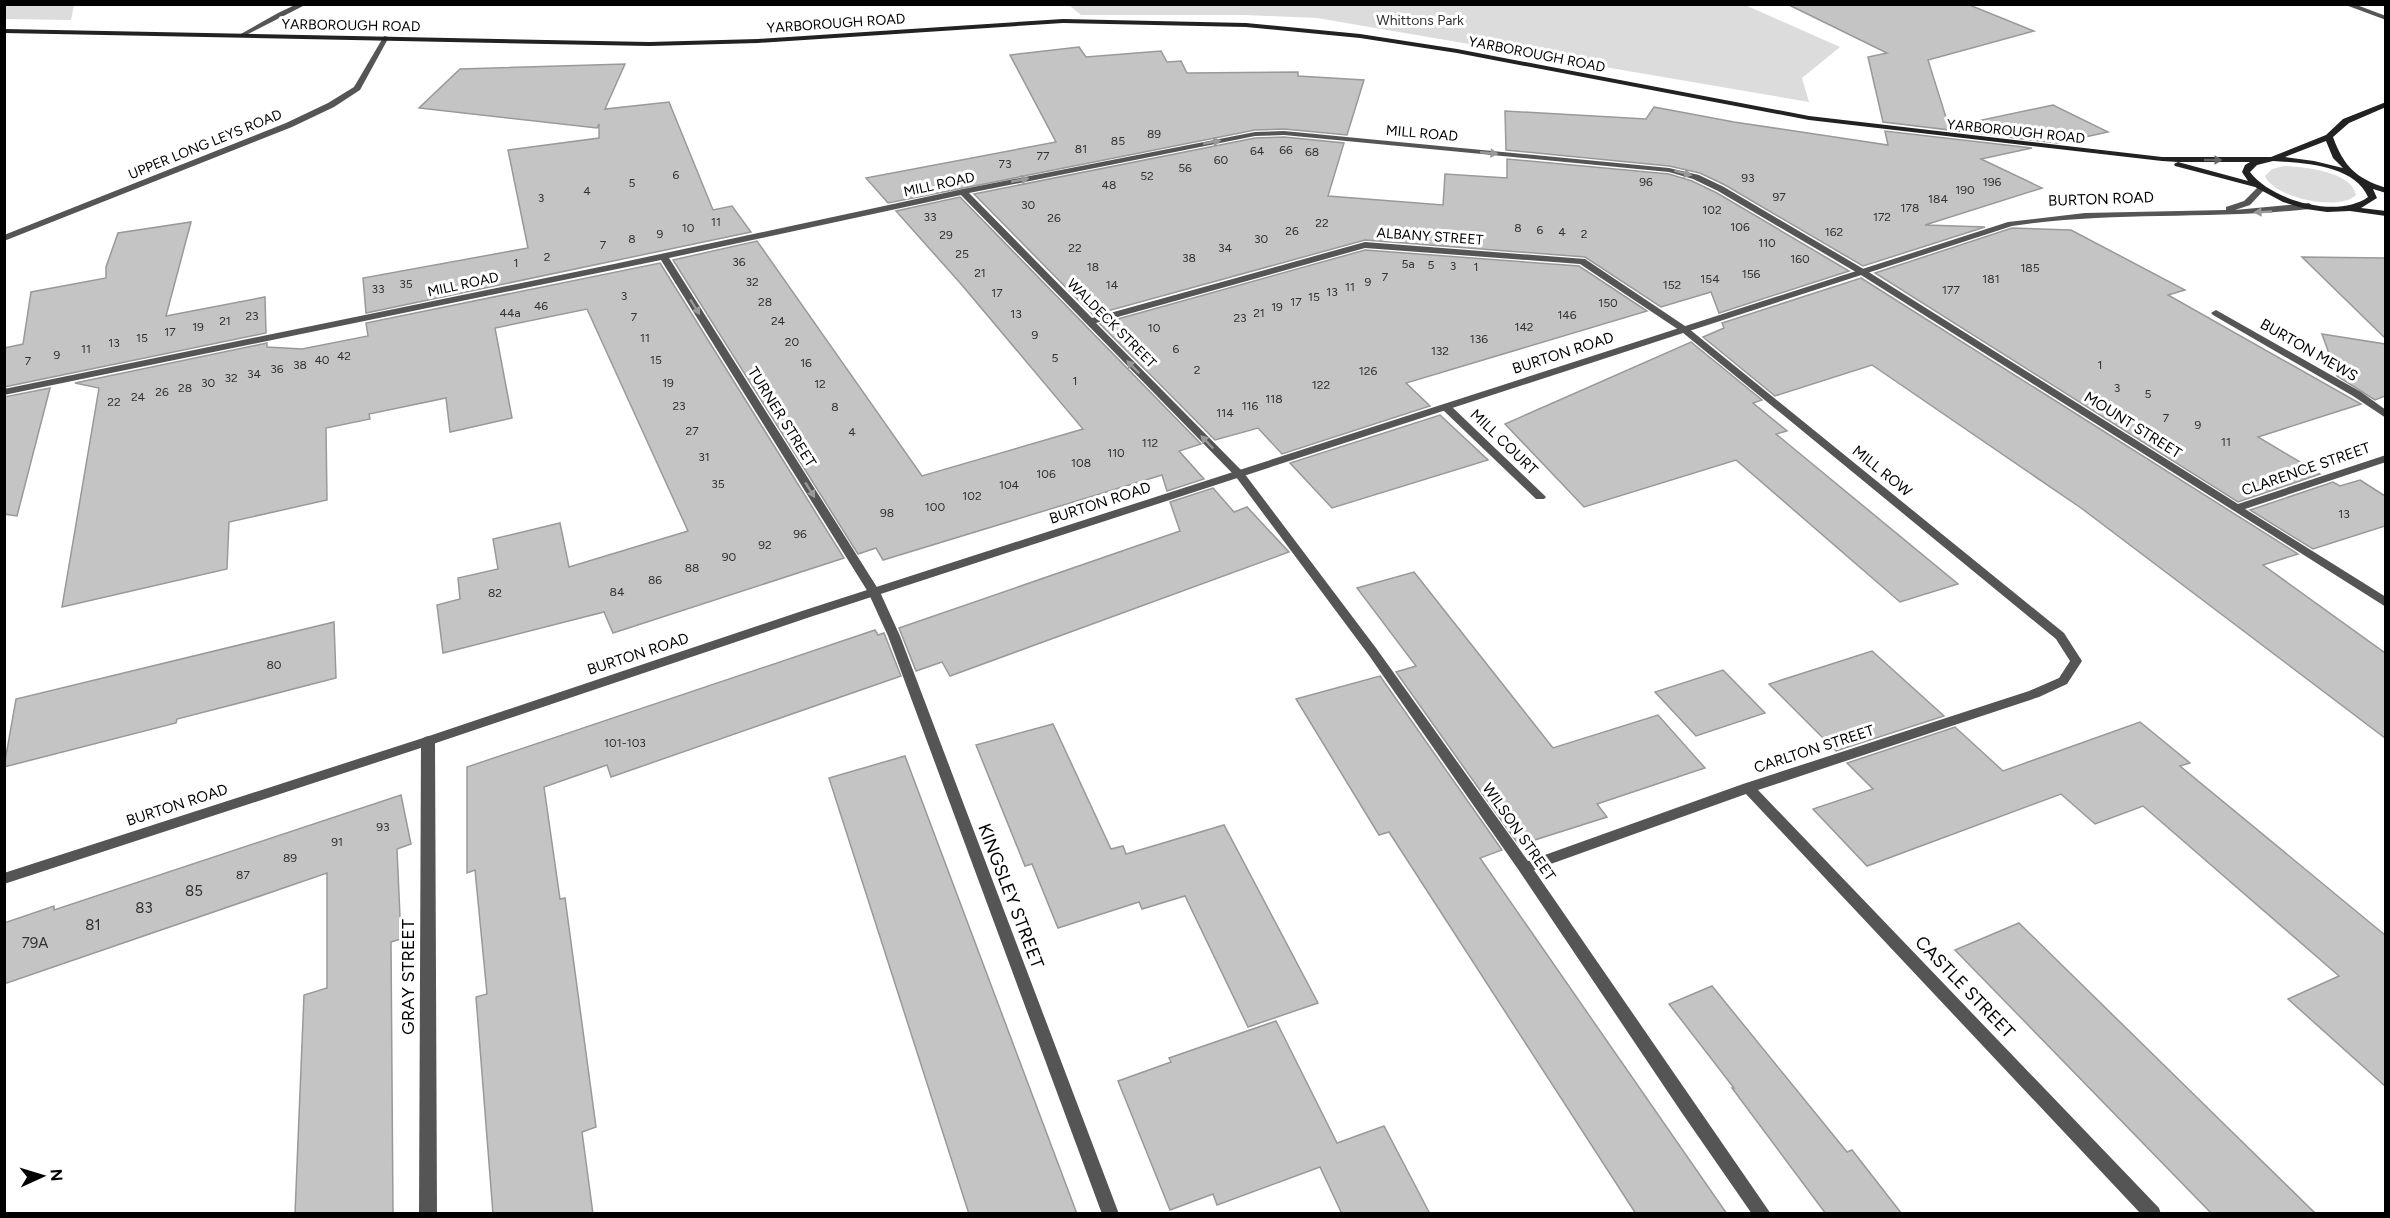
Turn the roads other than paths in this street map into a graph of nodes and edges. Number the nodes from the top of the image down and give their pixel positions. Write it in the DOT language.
graph roads {
  1 [pos="304,4"];
  2 [pos="2346,4"];
  3 [pos="2385,18"];
  4 [pos="4,31"];
  5 [pos="242,34"];
  6 [pos="386,38"];
  7 [pos="2385,104"];
  8 [pos="2328,137"];
  9 [pos="2162,159"];
  10 [pos="2268,159"];
  11 [pos="2356,177"];
  12 [pos="2365,184"];
  13 [pos="2258,187"];
  14 [pos="963,192"];
  15 [pos="2385,192"];
  16 [pos="2309,206"];
  17 [pos="2345,209"];
  18 [pos="2216,214"];
  19 [pos="2385,214"];
  20 [pos="4,238"];
  21 [pos="664,257"];
  22 [pos="1864,273"];
  23 [pos="2216,313"];
  24 [pos="1089,322"];
  25 [pos="1685,330"];
  26 [pos="4,392"];
  27 [pos="1447,408"];
  28 [pos="2385,415"];
  29 [pos="2385,458"];
  30 [pos="1240,475"];
  31 [pos="1540,497"];
  32 [pos="2237,508"];
  33 [pos="874,592"];
  34 [pos="2385,603"];
  35 [pos="2060,636"];
  36 [pos="428,741"];
  37 [pos="1748,788"];
  38 [pos="1525,868"];
  39 [pos="4,879"];
  40 [pos="428,1214"];
  41 [pos="1111,1214"];
  42 [pos="1763,1214"];
  43 [pos="2153,1214"];
  1 -- 5 [label="street"];
  2 -- 3 [label="street"];
  4 -- 5 [label="main road, YARBOROUGH ROAD"];
  5 -- 6 [label="main road, YARBOROUGH ROAD"];
  6 -- 9 [label="main road, YARBOROUGH ROAD"];
  6 -- 20 [label="street, UPPER LONG LEYS ROAD"];
  7 -- 8 [label="main road"];
  8 -- 10 [label="main road"];
  8 -- 11 [label="main road"];
  9 -- 10 [label="main road, one-way"];
  9 -- 13 [label="main road"];
  10 -- 11 [label="main road"];
  10 -- 13 [label="main road"];
  11 -- 12 [label="main road"];
  12 -- 15 [label="main road"];
  12 -- 17 [label="main road"];
  13 -- 16 [label="main road"];
  13 -- 18 [label="street, BURTON ROAD"];
  14 -- 21 [label="street, MILL ROAD"];
  14 -- 22 [label="street, MILL ROAD, one-way"];
  14 -- 24 [label="street, WALDECK STREET"];
  16 -- 17 [label="main road"];
  16 -- 18 [label="street, BURTON ROAD, one-way"];
  17 -- 19 [label="main road"];
  18 -- 22 [label="street, BURTON ROAD"];
  21 -- 26 [label="street, MILL ROAD"];
  21 -- 33 [label="street, TURNER STREET, one-way"];
  22 -- 25 [label="street, BURTON ROAD"];
  22 -- 32 [label="street, MOUNT STREET"];
  23 -- 28 [label="street, BURTON MEWS"];
  24 -- 25 [label="street, ALBANY STREET"];
  30 -- 24 [label="street, WALDECK STREET, one-way"];
  25 -- 27 [label="street, BURTON ROAD"];
  25 -- 35 [label="street, MILL ROW"];
  27 -- 30 [label="street, BURTON ROAD"];
  27 -- 31 [label="street, MILL COURT"];
  29 -- 32 [label="street, CLARENCE STREET"];
  30 -- 33 [label="street, BURTON ROAD"];
  30 -- 38 [label="street, WILSON STREET"];
  32 -- 34 [label="street, MOUNT STREET"];
  33 -- 36 [label="street, BURTON ROAD"];
  33 -- 41 [label="street, KINGSLEY STREET"];
  35 -- 37 [label="street, CARLTON STREET"];
  36 -- 39 [label="street, BURTON ROAD"];
  36 -- 40 [label="street, GRAY STREET"];
  37 -- 38 [label="street, CARLTON STREET"];
  37 -- 43 [label="street, CASTLE STREET"];
  38 -- 42 [label="street, WILSON STREET"];
}
